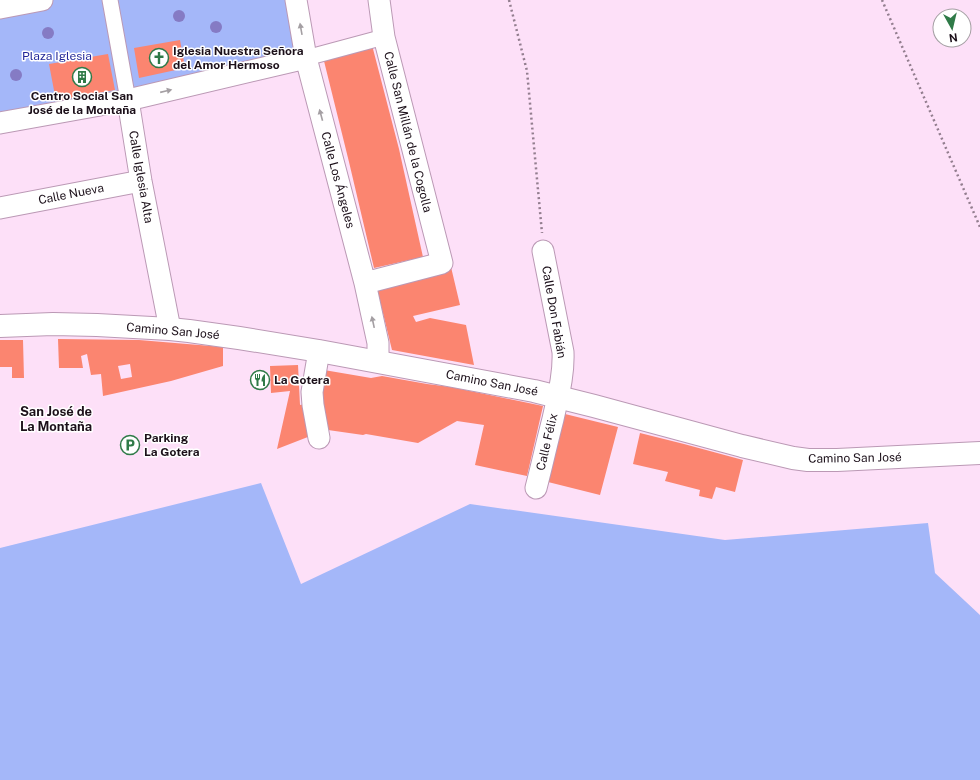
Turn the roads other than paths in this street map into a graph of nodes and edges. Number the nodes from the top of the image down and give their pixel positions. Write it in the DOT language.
graph roads {
  1 [pos="42,0"];
  2 [pos="110,0"];
  3 [pos="296,0"];
  4 [pos="379,0"];
  5 [pos="0,8"];
  6 [pos="384,37"];
  7 [pos="306,58"];
  8 [pos="128,100"];
  9 [pos="0,123"];
  10 [pos="141,180"];
  11 [pos="0,208"];
  12 [pos="543,251"];
  13 [pos="365,282"];
  14 [pos="0,326"];
  15 [pos="170,329"];
  16 [pos="319,351"];
  17 [pos="377,361"];
  18 [pos="558,396"];
  19 [pos="319,438"];
  20 [pos="980,453"];
  21 [pos="536,488"];
  1 -- 5 [label="street"];
  2 -- 8 [label="street, Calle Iglesia Alta"];
  7 -- 3 [label="street, Calle Los Ángeles, one-way"];
  4 -- 6 [label="street, Calle San Millán de la Cogolla"];
  6 -- 7 [label="street"];
  6 -- 13 [label="street, Calle San Millán de la Cogolla"];
  8 -- 7 [label="street, one-way"];
  13 -- 7 [label="street, Calle Los Ángeles, one-way"];
  8 -- 9 [label="street"];
  8 -- 10 [label="street, Calle Iglesia Alta"];
  10 -- 11 [label="street, Calle Nueva"];
  10 -- 15 [label="street, Calle Iglesia Alta"];
  12 -- 18 [label="street, Calle Don Fabián"];
  17 -- 13 [label="street, Calle Los Ángeles, one-way"];
  14 -- 15 [label="main road, Camino San José"];
  15 -- 16 [label="main road, Camino San José"];
  16 -- 17 [label="main road, Camino San José"];
  16 -- 19 [label="street"];
  17 -- 18 [label="main road, Camino San José"];
  18 -- 20 [label="main road, Camino San José"];
  18 -- 21 [label="street, Calle Félix"];
}
